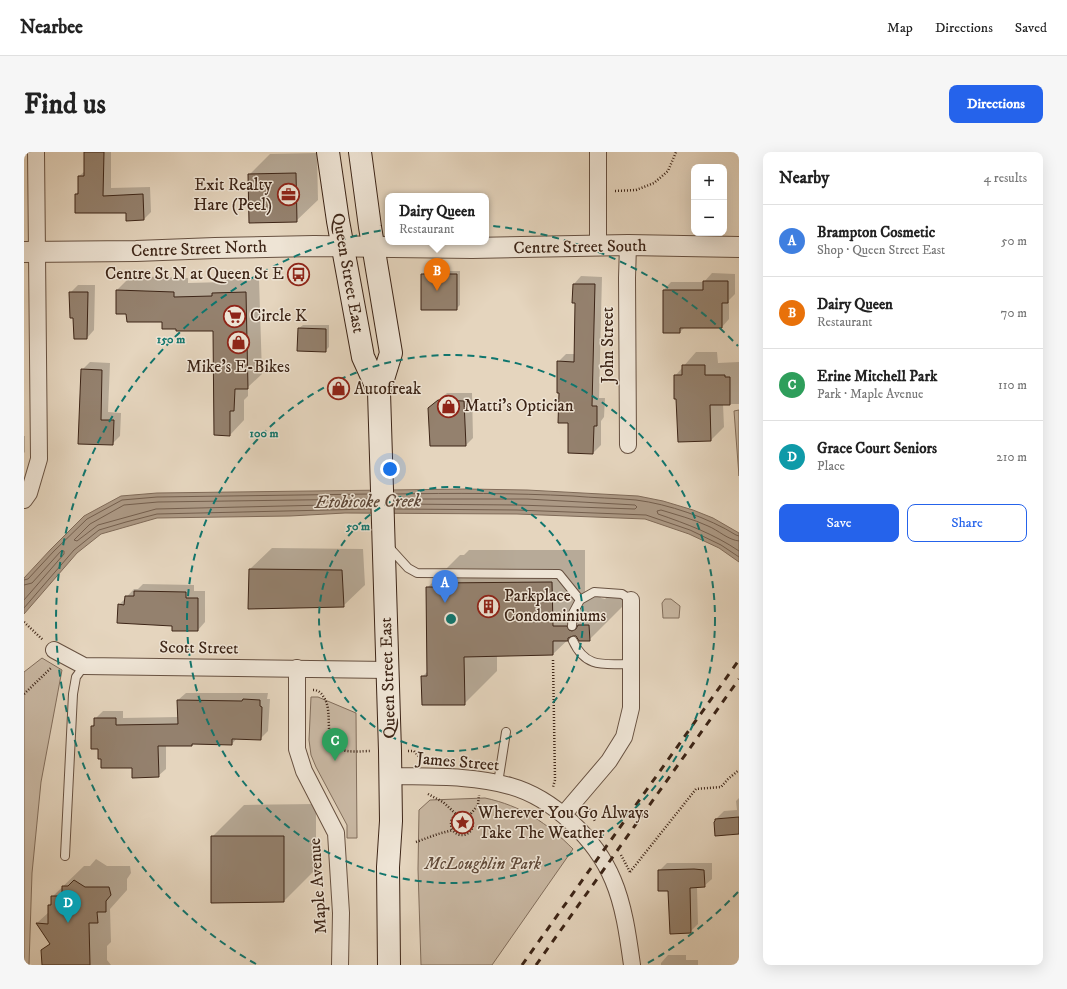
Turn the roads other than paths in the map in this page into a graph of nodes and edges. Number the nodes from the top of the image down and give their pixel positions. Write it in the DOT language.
graph roads {
  1 [pos="36,152"];
  2 [pos="328,152"];
  3 [pos="360,152"];
  4 [pos="598,152"];
  5 [pos="628,245"];
  6 [pos="598,246"];
  7 [pos="343,247"];
  8 [pos="374,247"];
  9 [pos="739,247"];
  10 [pos="31,252"];
  11 [pos="379,392"];
  12 [pos="628,445"];
  13 [pos="24,500"];
  14 [pos="384,541"];
  15 [pos="580,600"];
  16 [pos="631,600"];
  17 [pos="572,626"];
  18 [pos="572,641"];
  19 [pos="54,650"];
  20 [pos="631,664"];
  21 [pos="84,666"];
  22 [pos="297,668"];
  23 [pos="388,670"];
  24 [pos="506,732"];
  25 [pos="390,776"];
  26 [pos="498,783"];
  27 [pos="563,815"];
  28 [pos="65,856"];
  29 [pos="340,965"];
  30 [pos="389,965"];
  31 [pos="632,965"];
  1 -- 10 [label="street"];
  2 -- 7 [label="main road, Queen Street East"];
  3 -- 8 [label="main road, Queen Street East"];
  4 -- 6 [label="street"];
  5 -- 6 [label="street, Centre Street South"];
  5 -- 9 [label="street, Centre Street South"];
  5 -- 12 [label="street, John Street"];
  6 -- 8 [label="street, Centre Street South"];
  7 -- 8 [label="street, Centre Street North"];
  7 -- 10 [label="street, Centre Street North"];
  7 -- 11 [label="main road, Queen Street East"];
  8 -- 11 [label="main road, Queen Street East"];
  10 -- 13 [label="street"];
  11 -- 14 [label="main road, Queen Street East"];
  14 -- 15 [label="lane"];
  14 -- 23 [label="main road, Queen Street East"];
  15 -- 16 [label="lane"];
  15 -- 17 [label="lane"];
  16 -- 20 [label="street"];
  18 -- 20 [label="lane"];
  19 -- 21 [label="street, Scott Street"];
  20 -- 27 [label="street"];
  21 -- 22 [label="street, Scott Street"];
  21 -- 28 [label="lane"];
  22 -- 23 [label="street, Scott Street"];
  22 -- 29 [label="street, Maple Avenue"];
  23 -- 25 [label="main road, Queen Street East"];
  24 -- 26 [label="lane"];
  25 -- 26 [label="street, James Street"];
  25 -- 30 [label="main road, Queen Street East"];
  26 -- 27 [label="street, James Street"];
  27 -- 31 [label="street"];
}
